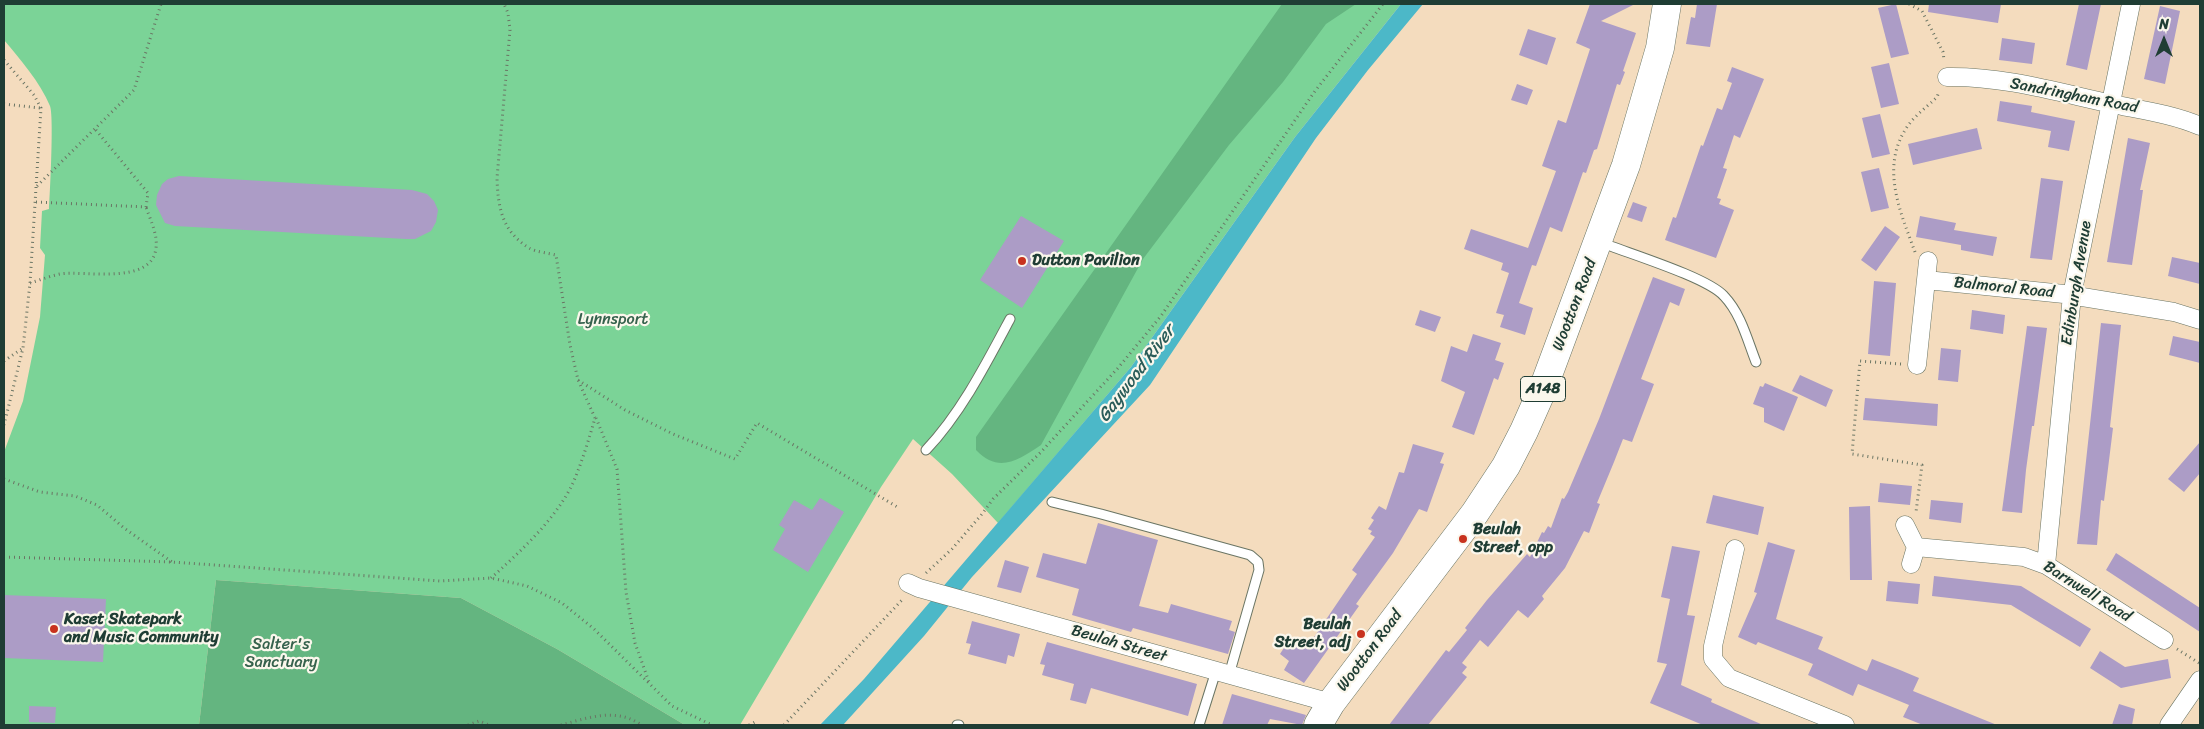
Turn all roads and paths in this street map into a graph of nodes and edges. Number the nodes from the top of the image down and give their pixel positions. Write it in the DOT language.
graph roads {
  1 [pos="161,4"];
  2 [pos="504,4"];
  3 [pos="1383,4"];
  4 [pos="1667,4"];
  5 [pos="1909,4"];
  6 [pos="2131,4"];
  7 [pos="4,60"];
  8 [pos="1947,77"];
  9 [pos="2110,103"];
  10 [pos="4,104"];
  11 [pos="41,108"];
  12 [pos="2200,126"];
  13 [pos="95,128"];
  14 [pos="37,186"];
  15 [pos="36,202"];
  16 [pos="146,207"];
  17 [pos="1599,242"];
  18 [pos="1928,261"];
  19 [pos="1926,280"];
  20 [pos="30,283"];
  21 [pos="2072,296"];
  22 [pos="1010,319"];
  23 [pos="2200,320"];
  24 [pos="23,348"];
  25 [pos="4,362"];
  26 [pos="1756,362"];
  27 [pos="1917,365"];
  28 [pos="578,380"];
  29 [pos="595,418"];
  30 [pos="4,425"];
  31 [pos="926,450"];
  32 [pos="4,479"];
  33 [pos="1052,502"];
  34 [pos="899,508"];
  35 [pos="1905,525"];
  36 [pos="1916,547"];
  37 [pos="1736,549"];
  38 [pos="4,556"];
  39 [pos="172,562"];
  40 [pos="1911,564"];
  41 [pos="2046,565"];
  42 [pos="490,578"];
  43 [pos="914,586"];
  44 [pos="2164,640"];
  45 [pos="2200,664"];
  46 [pos="1222,673"];
  47 [pos="2200,680"];
  48 [pos="650,685"];
  49 [pos="1325,714"];
  50 [pos="757,721"];
  51 [pos="1824,721"];
  52 [pos="468,725"];
  53 [pos="489,725"];
  54 [pos="561,725"];
  55 [pos="641,725"];
  56 [pos="712,725"];
  57 [pos="749,725"];
  58 [pos="784,725"];
  59 [pos="1199,725"];
  60 [pos="1845,725"];
  61 [pos="2169,725"];
  1 -- 13 [label="path"];
  2 -- 28 [label="path"];
  3 -- 43 [label="path"];
  4 -- 17 [label="main road, Wootton Road / A148"];
  5 -- 8 [label="path"];
  6 -- 9 [label="street, Edinburgh Avenue"];
  7 -- 11 [label="path"];
  8 -- 9 [label="street, Sandringham Road"];
  8 -- 18 [label="path"];
  9 -- 12 [label="street, Sandringham Road"];
  9 -- 21 [label="street, Edinburgh Avenue"];
  10 -- 11 [label="path"];
  11 -- 14 [label="path"];
  13 -- 14 [label="path"];
  13 -- 16 [label="path"];
  14 -- 15 [label="path"];
  15 -- 16 [label="path"];
  15 -- 20 [label="path"];
  16 -- 20 [label="path"];
  17 -- 26 [label="lane"];
  17 -- 49 [label="main road, Wootton Road / A148"];
  18 -- 19 [label="street"];
  19 -- 21 [label="street, Balmoral Road"];
  19 -- 27 [label="street"];
  20 -- 24 [label="path"];
  21 -- 23 [label="street, Balmoral Road"];
  21 -- 41 [label="street, Edinburgh Avenue"];
  22 -- 31 [label="lane"];
  24 -- 25 [label="path"];
  24 -- 30 [label="path"];
  27 -- 35 [label="path"];
  28 -- 29 [label="path"];
  28 -- 34 [label="path"];
  29 -- 42 [label="path"];
  29 -- 48 [label="path"];
  32 -- 39 [label="path"];
  33 -- 46 [label="lane"];
  35 -- 36 [label="street"];
  36 -- 40 [label="street"];
  36 -- 41 [label="street, Barnwell Road"];
  37 -- 51 [label="street"];
  38 -- 39 [label="path"];
  39 -- 42 [label="path"];
  41 -- 44 [label="street, Barnwell Road"];
  42 -- 48 [label="path"];
  43 -- 46 [label="street, Beulah Street"];
  43 -- 58 [label="path"];
  44 -- 45 [label="path"];
  46 -- 49 [label="street, Beulah Street"];
  46 -- 59 [label="lane"];
  47 -- 61 [label="street"];
  48 -- 56 [label="path"];
  50 -- 57 [label="path"];
  51 -- 60 [label="street"];
  52 -- 53 [label="path"];
  54 -- 55 [label="path"];
}
